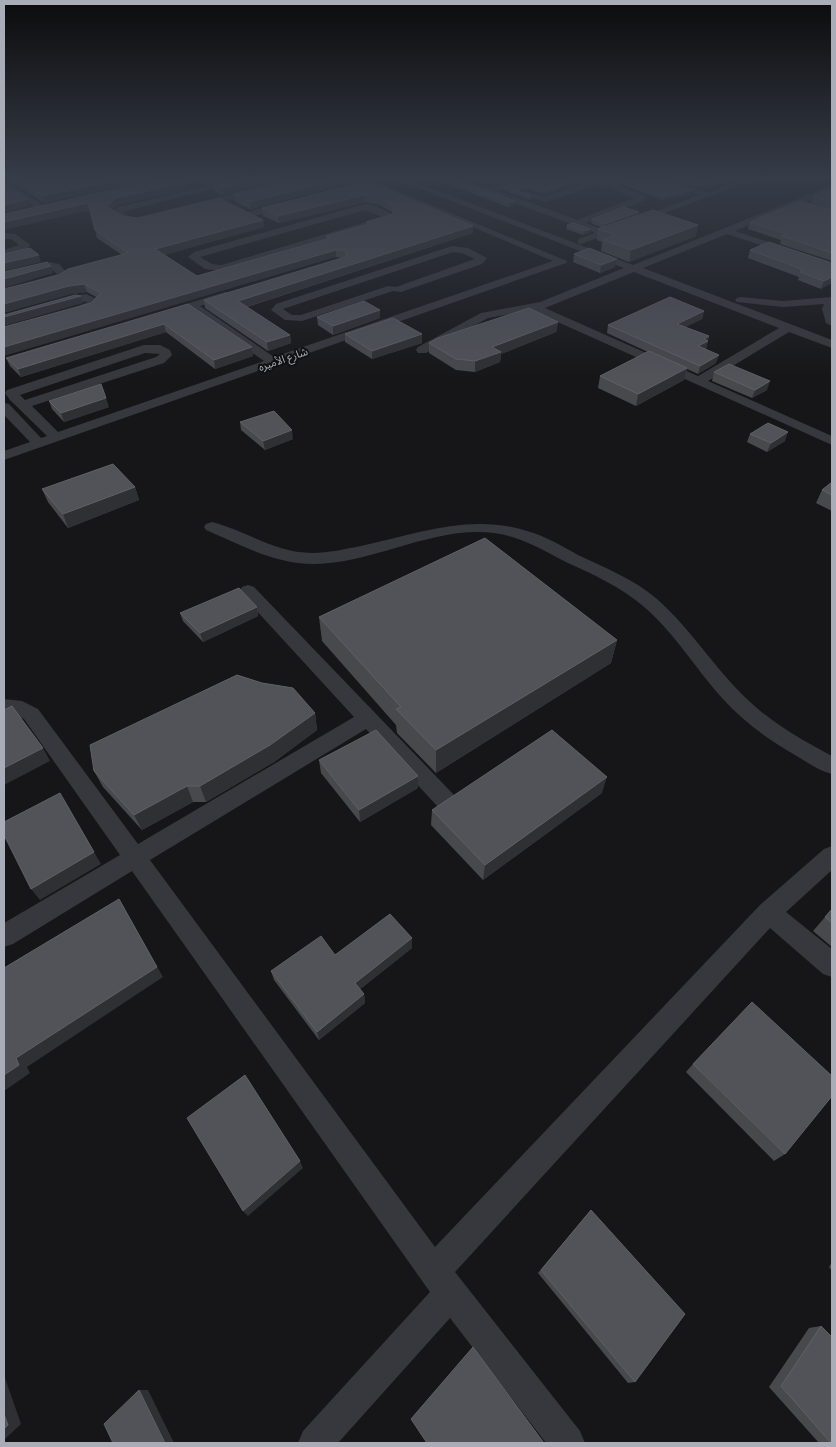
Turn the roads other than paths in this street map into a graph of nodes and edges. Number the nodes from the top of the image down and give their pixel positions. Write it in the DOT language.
graph roads {
  1 [pos="25,245"];
  2 [pos="232,245"];
  3 [pos="280,245"];
  4 [pos="299,245"];
  5 [pos="307,245"];
  6 [pos="522,245"];
  7 [pos="578,245"];
  8 [pos="589,245"];
  9 [pos="694,245"];
  10 [pos="768,245"];
  11 [pos="287,248"];
  12 [pos="319,250"];
  13 [pos="4,253"];
  14 [pos="832,266"];
  15 [pos="639,267"];
  16 [pos="356,269"];
  17 [pos="389,270"];
  18 [pos="4,276"];
  19 [pos="370,276"];
  20 [pos="349,283"];
  21 [pos="416,284"];
  22 [pos="394,289"];
  23 [pos="238,292"];
  24 [pos="4,293"];
  25 [pos="370,295"];
  26 [pos="739,300"];
  27 [pos="831,300"];
  28 [pos="191,305"];
  29 [pos="533,307"];
  30 [pos="430,308"];
  31 [pos="58,316"];
  32 [pos="153,317"];
  33 [pos="4,319"];
  34 [pos="832,323"];
  35 [pos="789,326"];
  36 [pos="832,335"];
  37 [pos="832,344"];
  38 [pos="422,350"];
  39 [pos="273,362"];
  40 [pos="699,381"];
  41 [pos="39,384"];
  42 [pos="8,389"];
  43 [pos="51,396"];
  44 [pos="23,405"];
  45 [pos="4,407"];
  46 [pos="56,438"];
  47 [pos="832,441"];
  48 [pos="39,444"];
  49 [pos="4,456"];
  50 [pos="212,527"];
  51 [pos="248,591"];
  52 [pos="4,706"];
  53 [pos="368,718"];
  54 [pos="832,766"];
  55 [pos="446,801"];
  56 [pos="832,856"];
  57 [pos="135,857"];
  58 [pos="769,912"];
  59 [pos="4,936"];
  60 [pos="832,965"];
  61 [pos="443,1282"];
  62 [pos="314,1443"];
  63 [pos="568,1443"];
  1 -- 13 [label="street"];
  2 -- 11 [label="street"];
  3 -- 11 [label="street"];
  4 -- 11 [label="street"];
  5 -- 12 [label="street"];
  6 -- 30 [label="street, شارع الأميره"];
  7 -- 15 [label="street"];
  8 -- 15 [label="street"];
  9 -- 15 [label="street"];
  10 -- 14 [label="street"];
  15 -- 26 [label="street"];
  15 -- 29 [label="street"];
  15 -- 35 [label="street"];
  16 -- 19 [label="street"];
  17 -- 19 [label="street"];
  17 -- 21 [label="street"];
  17 -- 21 [label="street"];
  18 -- 24 [label="street"];
  19 -- 20 [label="street"];
  19 -- 22 [label="street"];
  20 -- 25 [label="street"];
  20 -- 25 [label="street"];
  21 -- 22 [label="street"];
  22 -- 25 [label="street"];
  22 -- 30 [label="street"];
  23 -- 28 [label="street"];
  26 -- 27 [label="street"];
  26 -- 36 [label="street"];
  27 -- 34 [label="street"];
  28 -- 32 [label="street"];
  28 -- 39 [label="street"];
  29 -- 38 [label="street"];
  29 -- 40 [label="street"];
  30 -- 39 [label="street, شارع الأميره"];
  31 -- 33 [label="street"];
  35 -- 37 [label="street"];
  35 -- 40 [label="street"];
  39 -- 46 [label="street, شارع الأميره"];
  40 -- 47 [label="street"];
  41 -- 42 [label="street"];
  41 -- 43 [label="street"];
  41 -- 43 [label="street"];
  42 -- 44 [label="street"];
  43 -- 44 [label="street"];
  44 -- 46 [label="street"];
  45 -- 48 [label="street"];
  46 -- 48 [label="street, شارع الأميره"];
  48 -- 49 [label="street, شارع الأميره"];
  50 -- 54 [label="street"];
  51 -- 53 [label="street"];
  52 -- 57 [label="street"];
  53 -- 55 [label="street"];
  53 -- 57 [label="street"];
  56 -- 58 [label="street"];
  57 -- 59 [label="street"];
  57 -- 61 [label="street"];
  58 -- 60 [label="street"];
  58 -- 61 [label="street"];
  61 -- 62 [label="street"];
  61 -- 63 [label="street"];
}
